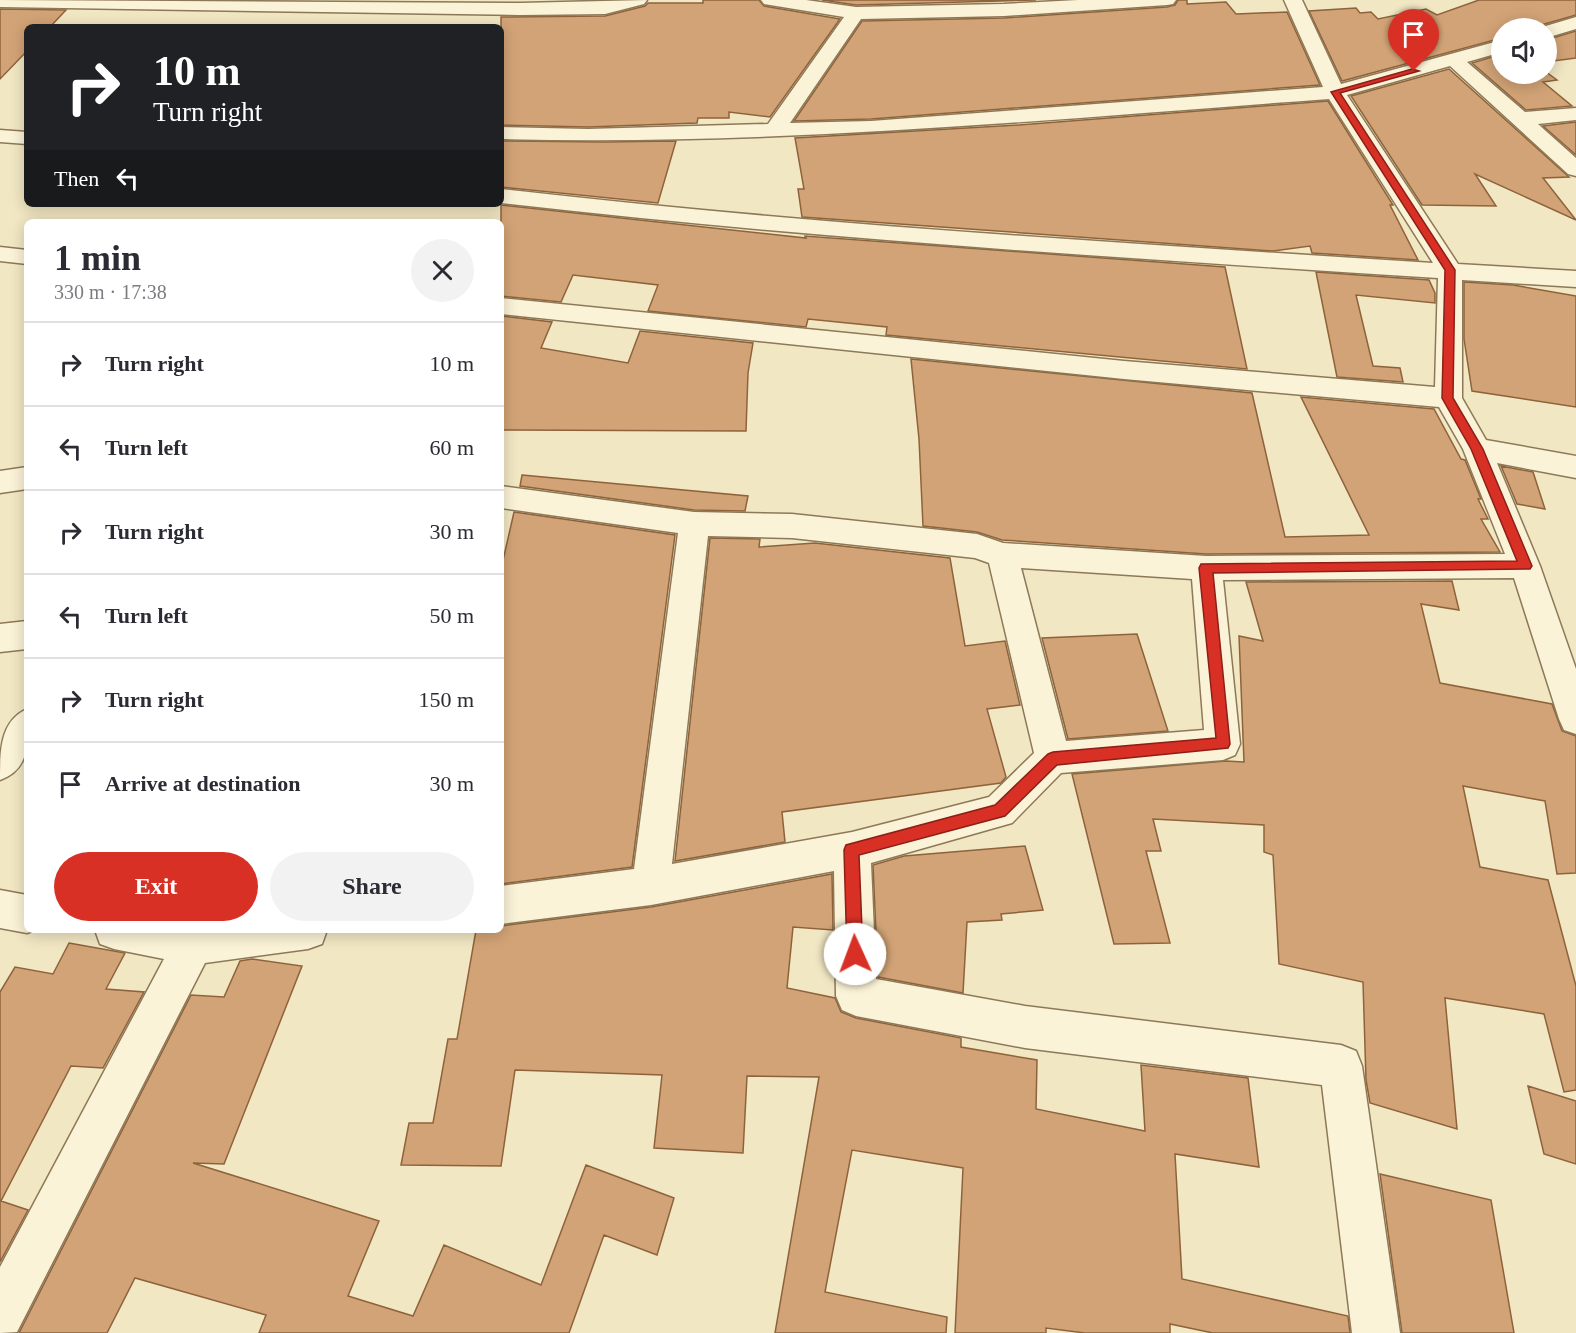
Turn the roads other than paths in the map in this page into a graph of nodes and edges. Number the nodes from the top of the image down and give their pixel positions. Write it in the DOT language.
graph roads {
  1 [pos="638,0"];
  2 [pos="770,0"];
  3 [pos="1167,0"];
  4 [pos="1293,0"];
  5 [pos="0,2"];
  6 [pos="1003,5"];
  7 [pos="856,13"];
  8 [pos="1576,23"];
  9 [pos="1557,29"];
  10 [pos="1491,49"];
  11 [pos="1454,60"];
  12 [pos="1335,92"];
  13 [pos="1576,114"];
  14 [pos="1521,119"];
  15 [pos="775,129"];
  16 [pos="504,134"];
  17 [pos="0,136"];
  18 [pos="24,138"];
  19 [pos="1576,170"];
  20 [pos="504,196"];
  21 [pos="0,254"];
  22 [pos="24,257"];
  23 [pos="1450,270"];
  24 [pos="1576,279"];
  25 [pos="504,306"];
  26 [pos="1448,398"];
  27 [pos="1477,449"];
  28 [pos="1576,468"];
  29 [pos="24,478"];
  30 [pos="0,482"];
  31 [pos="504,497"];
  32 [pos="694,524"];
  33 [pos="1002,555"];
  34 [pos="1525,566"];
  35 [pos="1206,568"];
  36 [pos="24,635"];
  37 [pos="0,638"];
  38 [pos="1576,719"];
  39 [pos="24,728"];
  40 [pos="1053,758"];
  41 [pos="0,764"];
  42 [pos="852,850"];
  43 [pos="651,886"];
  44 [pos="504,905"];
  45 [pos="0,909"];
  46 [pos="24,913"];
  47 [pos="130,933"];
  48 [pos="285,933"];
  49 [pos="193,945"];
  50 [pos="0,1315"];
  51 [pos="1376,1333"];
  1 -- 5 [label="street"];
  2 -- 7 [label="street"];
  3 -- 6 [label="street"];
  4 -- 12 [label="street"];
  6 -- 7 [label="street"];
  7 -- 15 [label="street"];
  8 -- 9 [label="street"];
  10 -- 11 [label="street"];
  11 -- 12 [label="street"];
  11 -- 14 [label="street"];
  12 -- 15 [label="street"];
  12 -- 23 [label="street"];
  13 -- 14 [label="street"];
  14 -- 19 [label="street"];
  15 -- 16 [label="street"];
  17 -- 18 [label="street"];
  20 -- 23 [label="street"];
  21 -- 22 [label="street"];
  23 -- 24 [label="street"];
  23 -- 26 [label="street"];
  25 -- 26 [label="street"];
  26 -- 27 [label="street"];
  27 -- 28 [label="street"];
  27 -- 34 [label="street"];
  29 -- 30 [label="street"];
  31 -- 32 [label="street"];
  32 -- 33 [label="street"];
  32 -- 43 [label="street"];
  33 -- 35 [label="street"];
  33 -- 40 [label="street"];
  34 -- 35 [label="street"];
  34 -- 38 [label="street"];
  35 -- 40 [label="street"];
  36 -- 37 [label="street"];
  39 -- 41 [label="street"];
  40 -- 42 [label="street"];
  42 -- 43 [label="street"];
  42 -- 51 [label="street"];
  43 -- 44 [label="street"];
  45 -- 46 [label="street"];
  47 -- 49 [label="street"];
  48 -- 49 [label="street"];
  49 -- 50 [label="street"];
}
